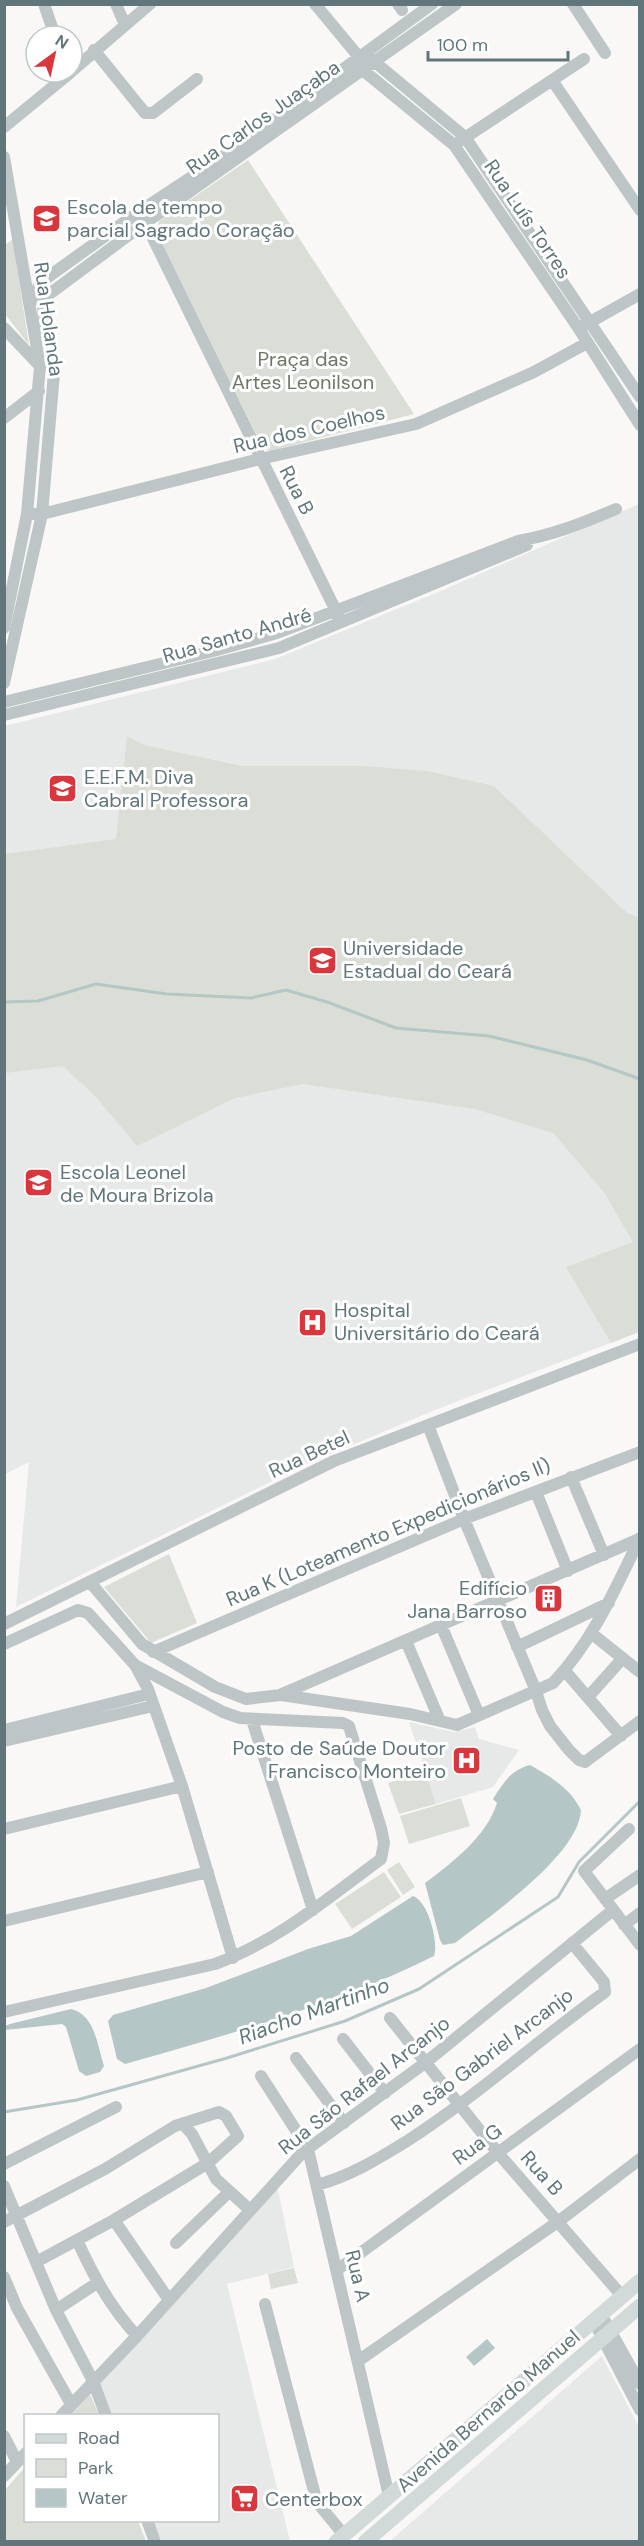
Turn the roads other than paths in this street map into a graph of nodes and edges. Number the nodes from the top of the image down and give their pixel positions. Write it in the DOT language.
graph roads {
  1 [pos="44,4"];
  2 [pos="116,4"];
  3 [pos="150,4"];
  4 [pos="315,4"];
  5 [pos="432,4"];
  6 [pos="456,4"];
  7 [pos="573,4"];
  8 [pos="51,24"];
  9 [pos="125,25"];
  10 [pos="94,51"];
  11 [pos="605,52"];
  12 [pos="359,57"];
  13 [pos="84,59"];
  14 [pos="584,59"];
  15 [pos="375,63"];
  16 [pos="364,71"];
  17 [pos="197,79"];
  18 [pos="552,80"];
  19 [pos="55,84"];
  20 [pos="4,127"];
  21 [pos="465,137"];
  22 [pos="454,145"];
  23 [pos="4,157"];
  24 [pos="639,210"];
  25 [pos="143,217"];
  26 [pos="16,228"];
  27 [pos="4,237"];
  28 [pos="639,294"];
  29 [pos="33,297"];
  30 [pos="584,326"];
  31 [pos="5,328"];
  32 [pos="587,343"];
  33 [pos="40,366"];
  34 [pos="54,377"];
  35 [pos="39,391"];
  36 [pos="639,397"];
  37 [pos="4,418"];
  38 [pos="639,425"];
  39 [pos="260,459"];
  40 [pos="616,509"];
  41 [pos="27,514"];
  42 [pos="42,514"];
  43 [pos="538,538"];
  44 [pos="336,610"];
  45 [pos="342,624"];
  46 [pos="4,628"];
  47 [pos="4,683"];
  48 [pos="4,702"];
  49 [pos="4,715"];
  50 [pos="639,1344"];
  51 [pos="428,1425"];
  52 [pos="639,1452"];
  53 [pos="571,1477"];
  54 [pos="536,1492"];
  55 [pos="464,1519"];
  56 [pos="638,1542"];
  57 [pos="604,1555"];
  58 [pos="568,1571"];
  59 [pos="90,1582"];
  60 [pos="498,1601"];
  61 [pos="609,1603"];
  62 [pos="4,1624"];
  63 [pos="441,1625"];
  64 [pos="591,1634"];
  65 [pos="406,1641"];
  66 [pos="4,1644"];
  67 [pos="517,1647"];
  68 [pos="153,1652"];
  69 [pos="622,1659"];
  70 [pos="135,1665"];
  71 [pos="565,1671"];
  72 [pos="639,1672"];
  73 [pos="169,1682"];
  74 [pos="536,1691"];
  75 [pos="281,1695"];
  76 [pos="150,1696"];
  77 [pos="588,1697"];
  78 [pos="479,1715"];
  79 [pos="252,1720"];
  80 [pos="440,1721"];
  81 [pos="639,1721"];
  82 [pos="4,1730"];
  83 [pos="621,1736"];
  84 [pos="4,1741"];
  85 [pos="182,1786"];
  86 [pos="629,1829"];
  87 [pos="4,1830"];
  88 [pos="208,1872"];
  89 [pos="639,1875"];
  90 [pos="605,1899"];
  91 [pos="313,1910"];
  92 [pos="613,1910"];
  93 [pos="639,1914"];
  94 [pos="4,1921"];
  95 [pos="624,1925"];
  96 [pos="572,1943"];
  97 [pos="639,1945"];
  98 [pos="233,1958"];
  99 [pos="4,2012"];
  100 [pos="390,2018"];
  101 [pos="343,2039"];
  102 [pos="639,2049"];
  103 [pos="296,2058"];
  104 [pos="425,2063"];
  105 [pos="261,2076"];
  106 [pos="385,2093"];
  107 [pos="459,2105"];
  108 [pos="116,2106"];
  109 [pos="344,2123"];
  110 [pos="183,2124"];
  111 [pos="308,2149"];
  112 [pos="498,2153"];
  113 [pos="639,2159"];
  114 [pos="208,2163"];
  115 [pos="4,2164"];
  116 [pos="317,2185"];
  117 [pos="4,2186"];
  118 [pos="229,2192"];
  119 [pos="250,2210"];
  120 [pos="19,2216"];
  121 [pos="114,2220"];
  122 [pos="559,2221"];
  123 [pos="4,2222"];
  124 [pos="77,2240"];
  125 [pos="176,2243"];
  126 [pos="36,2262"];
  127 [pos="337,2270"];
  128 [pos="4,2277"];
  129 [pos="639,2281"];
  130 [pos="97,2283"];
  131 [pos="622,2296"];
  132 [pos="169,2300"];
  133 [pos="265,2304"];
  134 [pos="639,2306"];
  135 [pos="56,2310"];
  136 [pos="597,2317"];
  137 [pos="607,2334"];
  138 [pos="137,2336"];
  139 [pos="358,2361"];
  140 [pos="93,2381"];
  141 [pos="639,2384"];
  142 [pos="71,2404"];
  143 [pos="639,2410"];
  144 [pos="62,2414"];
  145 [pos="106,2414"];
  146 [pos="4,2436"];
  147 [pos="24,2455"];
  148 [pos="16,2462"];
  149 [pos="4,2476"];
  150 [pos="389,2496"];
  151 [pos="148,2522"];
  152 [pos="340,2538"];
  153 [pos="368,2540"];
  154 [pos="155,2541"];
  1 -- 8 [label="street"];
  2 -- 9 [label="street"];
  3 -- 9 [label="street"];
  4 -- 12 [label="street, Rua Luís Torres"];
  5 -- 12 [label="street, Rua Carlos Juaçaba"];
  6 -- 15 [label="street, Rua Carlos Juaçaba"];
  7 -- 11 [label="street"];
  9 -- 10 [label="street"];
  10 -- 13 [label="street"];
  10 -- 17 [label="street"];
  12 -- 15 [label="street, Rua Luís Torres"];
  12 -- 16 [label="street, Rua Luís Torres"];
  12 -- 25 [label="street, Rua Carlos Juaçaba"];
  14 -- 18 [label="street"];
  15 -- 16 [label="street, Rua Carlos Juaçaba"];
  15 -- 21 [label="street, Rua Luís Torres"];
  16 -- 22 [label="street, Rua Luís Torres"];
  16 -- 25 [label="street, Rua Carlos Juaçaba"];
  18 -- 21 [label="street"];
  18 -- 24 [label="street"];
  19 -- 20 [label="street"];
  21 -- 22 [label="street"];
  21 -- 30 [label="street, Rua Luís Torres"];
  22 -- 30 [label="street, Rua Luís Torres"];
  23 -- 26 [label="street, Rua Holanda"];
  25 -- 29 [label="street, Rua Carlos Juaçaba"];
  25 -- 39 [label="street, Rua B"];
  26 -- 27 [label="street"];
  26 -- 29 [label="street, Rua Holanda"];
  28 -- 30 [label="street"];
  29 -- 33 [label="street, Rua Holanda"];
  29 -- 34 [label="street, Rua Holanda"];
  30 -- 32 [label="street, Rua Luís Torres"];
  30 -- 36 [label="street, Rua Luís Torres"];
  31 -- 33 [label="street"];
  32 -- 38 [label="street, Rua Luís Torres"];
  32 -- 39 [label="street, Rua dos Coelhos"];
  33 -- 34 [label="street"];
  33 -- 35 [label="street, Rua Holanda"];
  34 -- 42 [label="street, Rua Holanda"];
  35 -- 37 [label="street"];
  35 -- 41 [label="street, Rua Holanda"];
  39 -- 42 [label="street, Rua dos Coelhos"];
  39 -- 44 [label="street, Rua B"];
  40 -- 43 [label="street, Rua Santo André"];
  41 -- 42 [label="street, Rua dos Coelhos"];
  41 -- 46 [label="street, Rua Holanda"];
  42 -- 47 [label="street, Rua Holanda"];
  43 -- 44 [label="street, Rua Santo André"];
  43 -- 45 [label="street, Rua Santo André"];
  44 -- 45 [label="street, Rua B"];
  44 -- 48 [label="street, Rua Santo André"];
  45 -- 49 [label="street, Rua Santo André"];
  50 -- 51 [label="street, Rua Betel"];
  51 -- 55 [label="street"];
  51 -- 59 [label="street, Rua Betel"];
  52 -- 53 [label="street, Rua K (Loteamento Expedicionários II)"];
  53 -- 54 [label="street, Rua K (Loteamento Expedicionários II)"];
  53 -- 57 [label="street"];
  54 -- 55 [label="street, Rua K (Loteamento Expedicionários II)"];
  54 -- 58 [label="street"];
  55 -- 60 [label="street"];
  55 -- 68 [label="street, Rua K (Loteamento Expedicionários II)"];
  56 -- 57 [label="street"];
  56 -- 61 [label="street"];
  57 -- 58 [label="street"];
  58 -- 60 [label="street"];
  59 -- 62 [label="street, Rua Betel"];
  59 -- 68 [label="street"];
  60 -- 63 [label="street"];
  60 -- 67 [label="street"];
  61 -- 64 [label="street"];
  61 -- 67 [label="street"];
  63 -- 65 [label="street"];
  63 -- 78 [label="street"];
  64 -- 69 [label="street"];
  64 -- 71 [label="street"];
  65 -- 75 [label="street"];
  65 -- 80 [label="street"];
  66 -- 70 [label="street"];
  67 -- 74 [label="street"];
  68 -- 75 [label="street"];
  69 -- 72 [label="street"];
  69 -- 77 [label="street"];
  70 -- 73 [label="street"];
  70 -- 76 [label="street"];
  71 -- 74 [label="street"];
  71 -- 77 [label="street"];
  73 -- 76 [label="street"];
  73 -- 79 [label="street"];
  74 -- 78 [label="street"];
  74 -- 83 [label="street"];
  75 -- 80 [label="street"];
  76 -- 82 [label="street"];
  76 -- 84 [label="street"];
  76 -- 85 [label="street"];
  77 -- 83 [label="street"];
  78 -- 80 [label="street"];
  79 -- 91 [label="street"];
  79 -- 91 [label="street"];
  81 -- 83 [label="street"];
  85 -- 87 [label="street"];
  85 -- 88 [label="street"];
  86 -- 90 [label="street"];
  88 -- 94 [label="street"];
  88 -- 98 [label="street"];
  89 -- 90 [label="street"];
  90 -- 92 [label="street"];
  91 -- 98 [label="street"];
  92 -- 95 [label="street"];
  92 -- 96 [label="street, Rua São Rafael Arcanjo"];
  93 -- 95 [label="street"];
  95 -- 97 [label="street"];
  96 -- 104 [label="street, Rua São Rafael Arcanjo"];
  96 -- 107 [label="street, Rua São Gabriel Arcanjo"];
  98 -- 99 [label="street"];
  100 -- 104 [label="street, Rua B"];
  101 -- 106 [label="street"];
  102 -- 112 [label="street, Rua G"];
  103 -- 109 [label="street"];
  104 -- 106 [label="street, Rua São Rafael Arcanjo"];
  104 -- 107 [label="street, Rua B"];
  105 -- 111 [label="street, Rua A"];
  106 -- 109 [label="street, Rua São Rafael Arcanjo"];
  107 -- 112 [label="street, Rua B"];
  107 -- 116 [label="street, Rua São Gabriel Arcanjo"];
  108 -- 115 [label="street"];
  109 -- 111 [label="street, Rua São Rafael Arcanjo"];
  110 -- 114 [label="street"];
  110 -- 114 [label="street"];
  110 -- 120 [label="street"];
  111 -- 116 [label="street, Rua A"];
  111 -- 119 [label="street, Rua São Rafael Arcanjo"];
  112 -- 122 [label="street, Rua B"];
  112 -- 127 [label="street, Rua G"];
  113 -- 122 [label="street"];
  114 -- 118 [label="street"];
  114 -- 121 [label="street"];
  116 -- 127 [label="street, Rua A"];
  117 -- 120 [label="street"];
  118 -- 119 [label="street"];
  118 -- 125 [label="street"];
  119 -- 132 [label="street, Rua São Rafael Arcanjo"];
  120 -- 123 [label="street"];
  120 -- 126 [label="street"];
  121 -- 124 [label="street"];
  121 -- 132 [label="street"];
  122 -- 131 [label="street, Rua B"];
  122 -- 139 [label="street"];
  124 -- 126 [label="street"];
  124 -- 130 [label="street"];
  126 -- 135 [label="street"];
  127 -- 139 [label="street, Rua A"];
  128 -- 142 [label="street"];
  129 -- 131 [label="main road, Avenida Bernardo Manuel"];
  130 -- 135 [label="street"];
  130 -- 138 [label="street"];
  131 -- 136 [label="main road, Avenida Bernardo Manuel"];
  132 -- 138 [label="street, Rua São Rafael Arcanjo"];
  133 -- 152 [label="street"];
  134 -- 137 [label="main road, Avenida Bernardo Manuel"];
  135 -- 140 [label="street"];
  136 -- 137 [label="street"];
  136 -- 150 [label="main road, Avenida Bernardo Manuel"];
  137 -- 141 [label="street"];
  137 -- 143 [label="street"];
  137 -- 153 [label="main road, Avenida Bernardo Manuel"];
  138 -- 140 [label="street, Rua São Rafael Arcanjo"];
  139 -- 150 [label="street, Rua A"];
  140 -- 142 [label="street, Rua São Rafael Arcanjo"];
  140 -- 145 [label="street"];
  142 -- 144 [label="street, Rua São Rafael Arcanjo"];
  146 -- 148 [label="street"];
  147 -- 148 [label="street"];
  148 -- 149 [label="street"];
  150 -- 152 [label="main road, Avenida Bernardo Manuel"];
  151 -- 154 [label="street"];
}
